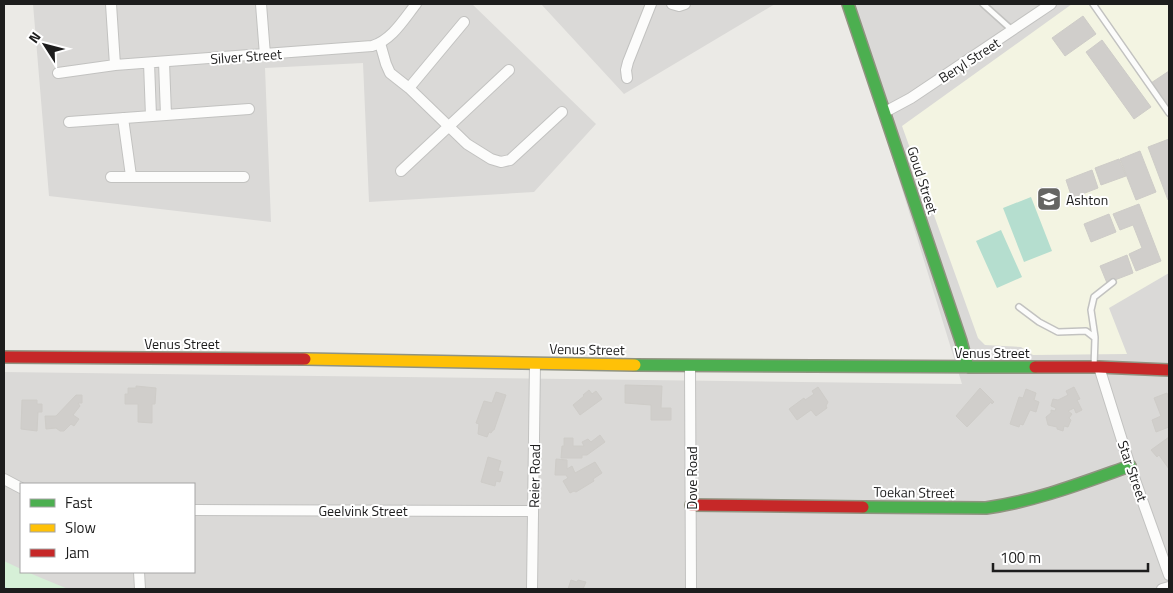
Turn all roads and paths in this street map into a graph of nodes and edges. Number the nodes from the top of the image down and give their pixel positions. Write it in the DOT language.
graph roads {
  1 [pos="111,4"];
  2 [pos="261,4"];
  3 [pos="416,4"];
  4 [pos="651,4"];
  5 [pos="672,4"];
  6 [pos="685,4"];
  7 [pos="848,4"];
  8 [pos="983,4"];
  9 [pos="1051,4"];
  10 [pos="1093,4"];
  11 [pos="464,22"];
  12 [pos="1013,31"];
  13 [pos="380,43"];
  14 [pos="265,55"];
  15 [pos="164,62"];
  16 [pos="150,63"];
  17 [pos="115,65"];
  18 [pos="510,70"];
  19 [pos="58,73"];
  20 [pos="627,78"];
  21 [pos="409,88"];
  22 [pos="249,109"];
  23 [pos="562,112"];
  24 [pos="885,112"];
  25 [pos="1169,113"];
  26 [pos="166,115"];
  27 [pos="151,116"];
  28 [pos="123,118"];
  29 [pos="69,122"];
  30 [pos="449,127"];
  31 [pos="401,171"];
  32 [pos="131,176"];
  33 [pos="244,176"];
  34 [pos="111,177"];
  35 [pos="1113,282"];
  36 [pos="1019,306"];
  37 [pos="1095,338"];
  38 [pos="4,357"];
  39 [pos="535,363"];
  40 [pos="690,366"];
  41 [pos="968,367"];
  42 [pos="1096,367"];
  43 [pos="1169,370"];
  44 [pos="1130,466"];
  45 [pos="4,479"];
  46 [pos="20,487"];
  47 [pos="691,505"];
  48 [pos="195,510"];
  49 [pos="533,511"];
  50 [pos="139,573"];
  51 [pos="1169,575"];
  52 [pos="1169,587"];
  53 [pos="140,589"];
  54 [pos="532,589"];
  55 [pos="691,589"];
  56 [pos="1162,589"];
  1 -- 17 [label="street"];
  2 -- 14 [label="street"];
  3 -- 13 [label="street"];
  4 -- 20 [label="street"];
  5 -- 6 [label="street"];
  7 -- 24 [label="street, Goud Street"];
  8 -- 12 [label="lane"];
  9 -- 12 [label="street, Beryl Street"];
  10 -- 25 [label="lane"];
  11 -- 21 [label="street"];
  12 -- 24 [label="street, Beryl Street"];
  13 -- 14 [label="street, Silver Street"];
  13 -- 21 [label="street"];
  14 -- 15 [label="street, Silver Street"];
  15 -- 16 [label="street, Silver Street"];
  15 -- 26 [label="street"];
  16 -- 17 [label="street, Silver Street"];
  16 -- 27 [label="street"];
  17 -- 19 [label="street, Silver Street"];
  18 -- 30 [label="street"];
  21 -- 30 [label="street"];
  22 -- 26 [label="street"];
  23 -- 30 [label="street"];
  24 -- 41 [label="street, Goud Street"];
  26 -- 27 [label="street"];
  27 -- 28 [label="street"];
  28 -- 29 [label="street"];
  28 -- 32 [label="street"];
  30 -- 31 [label="street"];
  32 -- 33 [label="street"];
  32 -- 34 [label="street"];
  35 -- 37 [label="lane"];
  36 -- 37 [label="lane"];
  37 -- 42 [label="lane"];
  38 -- 39 [label="street, Venus Street"];
  39 -- 40 [label="street, Venus Street"];
  39 -- 49 [label="street, Reier Road"];
  40 -- 41 [label="street, Venus Street"];
  40 -- 47 [label="street, Dove Road"];
  41 -- 42 [label="street, Venus Street"];
  42 -- 43 [label="street, Venus Street"];
  42 -- 44 [label="street, Star Street"];
  44 -- 47 [label="street, Toekan Street"];
  44 -- 51 [label="street, Star Street"];
  45 -- 46 [label="street"];
  47 -- 55 [label="street, Dove Road"];
  48 -- 49 [label="street, Geelvink Street"];
  49 -- 54 [label="street, Reier Road"];
  50 -- 53 [label="street"];
  52 -- 56 [label="street"];
}
